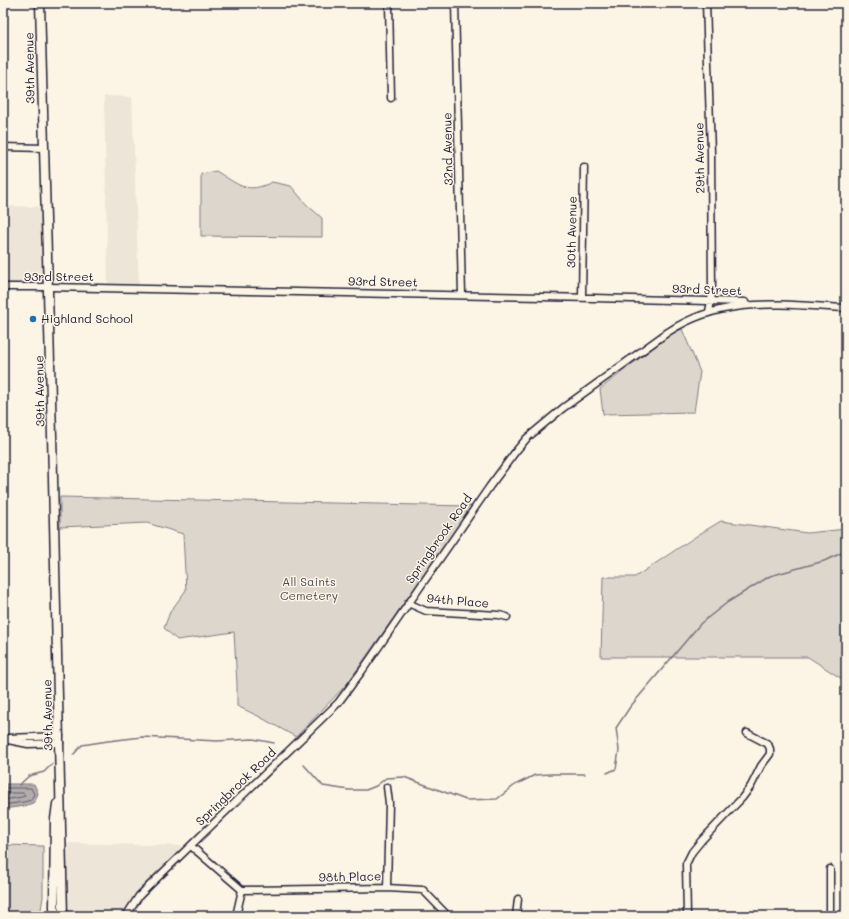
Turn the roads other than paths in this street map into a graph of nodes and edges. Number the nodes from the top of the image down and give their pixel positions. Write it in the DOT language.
graph roads {
  1 [pos="40,3"];
  2 [pos="389,3"];
  3 [pos="455,3"];
  4 [pos="706,3"];
  5 [pos="391,98"];
  6 [pos="3,147"];
  7 [pos="44,148"];
  8 [pos="584,167"];
  9 [pos="3,287"];
  10 [pos="49,287"];
  11 [pos="462,295"];
  12 [pos="582,297"];
  13 [pos="711,300"];
  14 [pos="762,304"];
  15 [pos="846,308"];
  16 [pos="709,312"];
  17 [pos="408,603"];
  18 [pos="507,617"];
  19 [pos="746,733"];
  20 [pos="3,739"];
  21 [pos="60,739"];
  22 [pos="61,779"];
  23 [pos="387,787"];
  24 [pos="190,846"];
  25 [pos="830,869"];
  26 [pos="387,888"];
  27 [pos="242,890"];
  28 [pos="518,899"];
  29 [pos="54,907"];
  30 [pos="52,916"];
  31 [pos="56,916"];
  32 [pos="63,916"];
  33 [pos="126,916"];
  34 [pos="236,916"];
  35 [pos="448,916"];
  36 [pos="516,916"];
  37 [pos="687,916"];
  38 [pos="830,916"];
  1 -- 7 [label="main road, 39th Avenue"];
  2 -- 5 [label="street"];
  3 -- 11 [label="street, 32nd Avenue"];
  4 -- 13 [label="street, 29th Avenue"];
  6 -- 7 [label="street"];
  7 -- 10 [label="main road, 39th Avenue"];
  8 -- 12 [label="street, 30th Avenue"];
  9 -- 10 [label="street, 93rd Street"];
  10 -- 11 [label="street, 93rd Street"];
  10 -- 21 [label="main road, 39th Avenue"];
  11 -- 12 [label="street, 93rd Street"];
  12 -- 13 [label="street, 93rd Street"];
  13 -- 14 [label="street, 93rd Street"];
  13 -- 16 [label="street, 29th Avenue"];
  14 -- 15 [label="street, Springbrook Road"];
  14 -- 16 [label="street, Springbrook Road"];
  16 -- 17 [label="street, Springbrook Road"];
  17 -- 18 [label="street, 94th Place"];
  17 -- 24 [label="street, Springbrook Road"];
  19 -- 37 [label="street"];
  20 -- 21 [label="street"];
  21 -- 22 [label="main road, 39th Avenue"];
  22 -- 29 [label="main road, 39th Avenue"];
  22 -- 32 [label="main road, 39th Avenue"];
  23 -- 26 [label="street"];
  24 -- 27 [label="street"];
  24 -- 33 [label="street, Springbrook Road"];
  25 -- 38 [label="street"];
  26 -- 27 [label="street, 98th Place"];
  26 -- 35 [label="street, 98th Place"];
  27 -- 34 [label="street"];
  28 -- 36 [label="street"];
  29 -- 30 [label="main road"];
  29 -- 31 [label="main road, 39th Avenue"];
}
